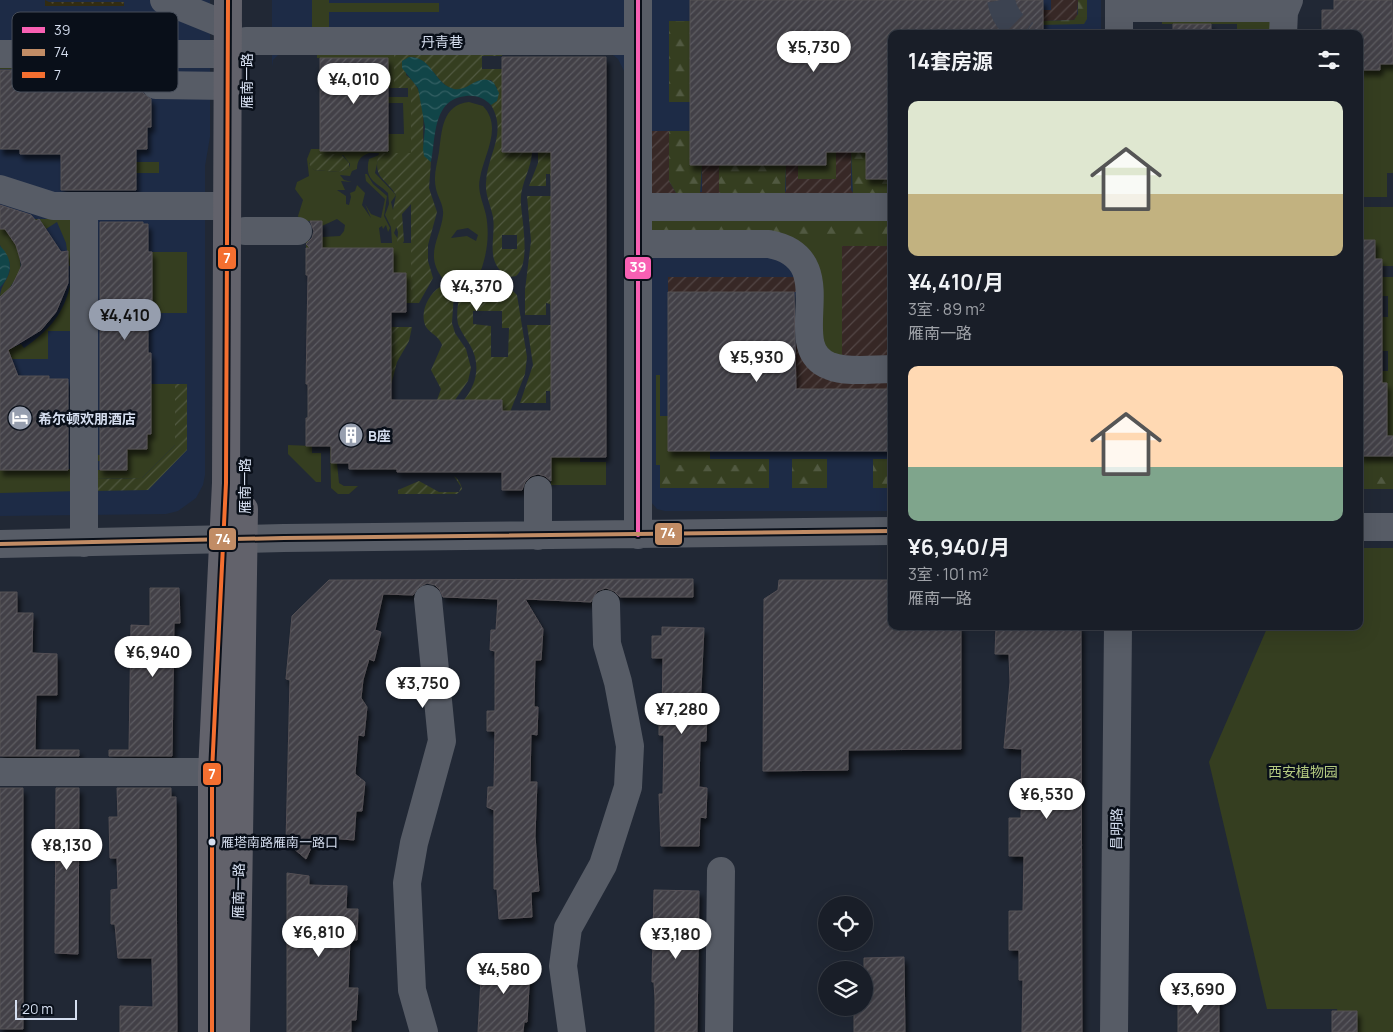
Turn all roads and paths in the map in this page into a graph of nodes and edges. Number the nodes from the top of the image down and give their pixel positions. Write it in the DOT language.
graph roads {
  1 [pos="164,0"];
  2 [pos="246,0"];
  3 [pos="638,0"];
  4 [pos="1118,14"];
  5 [pos="1286,14"];
  6 [pos="232,30"];
  7 [pos="178,36"];
  8 [pos="638,42"];
  9 [pos="178,85"];
  10 [pos="228,86"];
  11 [pos="0,189"];
  12 [pos="84,206"];
  13 [pos="227,206"];
  14 [pos="638,207"];
  15 [pos="888,207"];
  16 [pos="245,231"];
  17 [pos="298,231"];
  18 [pos="638,244"];
  19 [pos="888,369"];
  20 [pos="538,490"];
  21 [pos="1363,527"];
  22 [pos="1393,527"];
  23 [pos="888,531"];
  24 [pos="638,535"];
  25 [pos="538,536"];
  26 [pos="234,540"];
  27 [pos="84,543"];
  28 [pos="0,544"];
  29 [pos="428,600"];
  30 [pos="606,604"];
  31 [pos="1118,630"];
  32 [pos="0,772"];
  33 [pos="212,772"];
  34 [pos="721,872"];
  35 [pos="212,1032"];
  36 [pos="236,1032"];
  37 [pos="424,1032"];
  38 [pos="572,1032"];
  39 [pos="719,1032"];
  40 [pos="1114,1032"];
  1 -- 6 [label="street"];
  2 -- 6 [label="main road, 雁南一路"];
  3 -- 8 [label="street"];
  4 -- 5 [label="street"];
  6 -- 7 [label="street, 丹青巷"];
  6 -- 8 [label="street, 丹青巷"];
  6 -- 10 [label="main road, 雁南一路"];
  6 -- 16 [label="main road, 雁南一路"];
  8 -- 14 [label="street"];
  9 -- 10 [label="street"];
  10 -- 13 [label="main road, 雁南一路"];
  11 -- 12 [label="street"];
  12 -- 13 [label="street"];
  12 -- 27 [label="street"];
  13 -- 26 [label="main road, 雁南一路"];
  14 -- 15 [label="street"];
  14 -- 18 [label="street"];
  16 -- 17 [label="street"];
  16 -- 26 [label="main road, 雁南一路"];
  18 -- 19 [label="street"];
  18 -- 24 [label="street"];
  20 -- 25 [label="street"];
  21 -- 22 [label="street"];
  23 -- 24 [label="street"];
  24 -- 25 [label="street"];
  25 -- 26 [label="street"];
  26 -- 27 [label="street"];
  26 -- 33 [label="main road, 雁南一路"];
  26 -- 36 [label="main road, 雁南一路"];
  27 -- 28 [label="street"];
  29 -- 37 [label="street"];
  30 -- 38 [label="street"];
  31 -- 40 [label="street, 昌明路"];
  32 -- 33 [label="street"];
  33 -- 35 [label="main road, 雁南一路"];
  34 -- 39 [label="street"];
}
